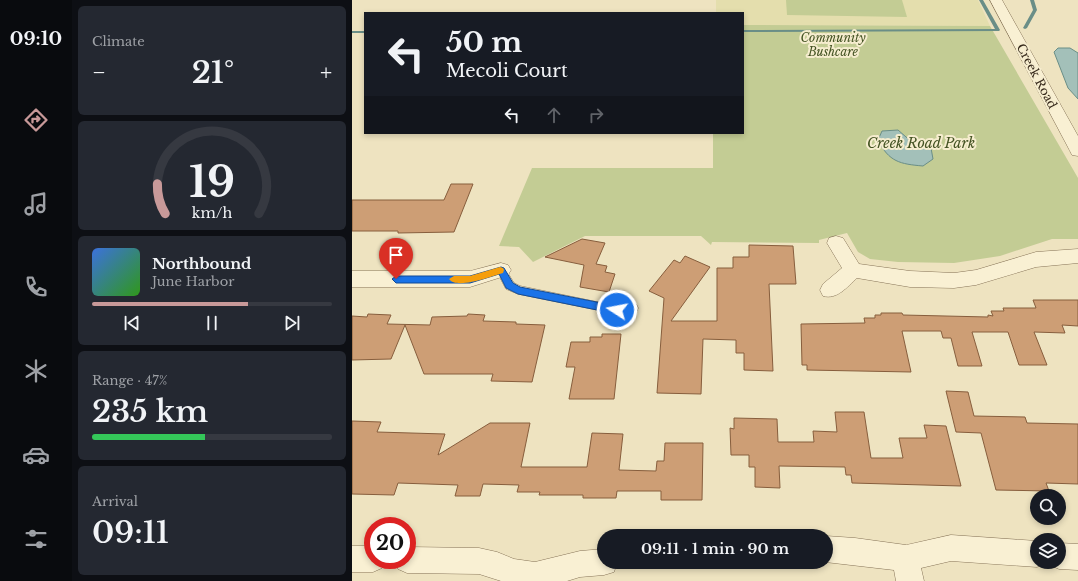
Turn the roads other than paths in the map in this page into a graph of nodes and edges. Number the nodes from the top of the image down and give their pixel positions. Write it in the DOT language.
graph roads {
  1 [pos="996,0"];
  2 [pos="1078,151"];
  3 [pos="836,243"];
  4 [pos="1078,256"];
  5 [pos="501,270"];
  6 [pos="853,270"];
  7 [pos="352,279"];
  8 [pos="830,290"];
  9 [pos="633,308"];
  10 [pos="833,549"];
  11 [pos="1030,554"];
  12 [pos="1066,556"];
  13 [pos="1078,557"];
  14 [pos="352,559"];
  15 [pos="364,559"];
  16 [pos="416,560"];
  17 [pos="597,563"];
  18 [pos="908,570"];
  19 [pos="535,578"];
  1 -- 2 [label="street, Creek Road"];
  3 -- 6 [label="street"];
  4 -- 6 [label="street"];
  5 -- 7 [label="street"];
  5 -- 9 [label="lane"];
  6 -- 8 [label="street"];
  10 -- 18 [label="street"];
  11 -- 18 [label="street"];
  12 -- 13 [label="street"];
  14 -- 15 [label="street"];
  16 -- 19 [label="street"];
  17 -- 19 [label="street"];
}
